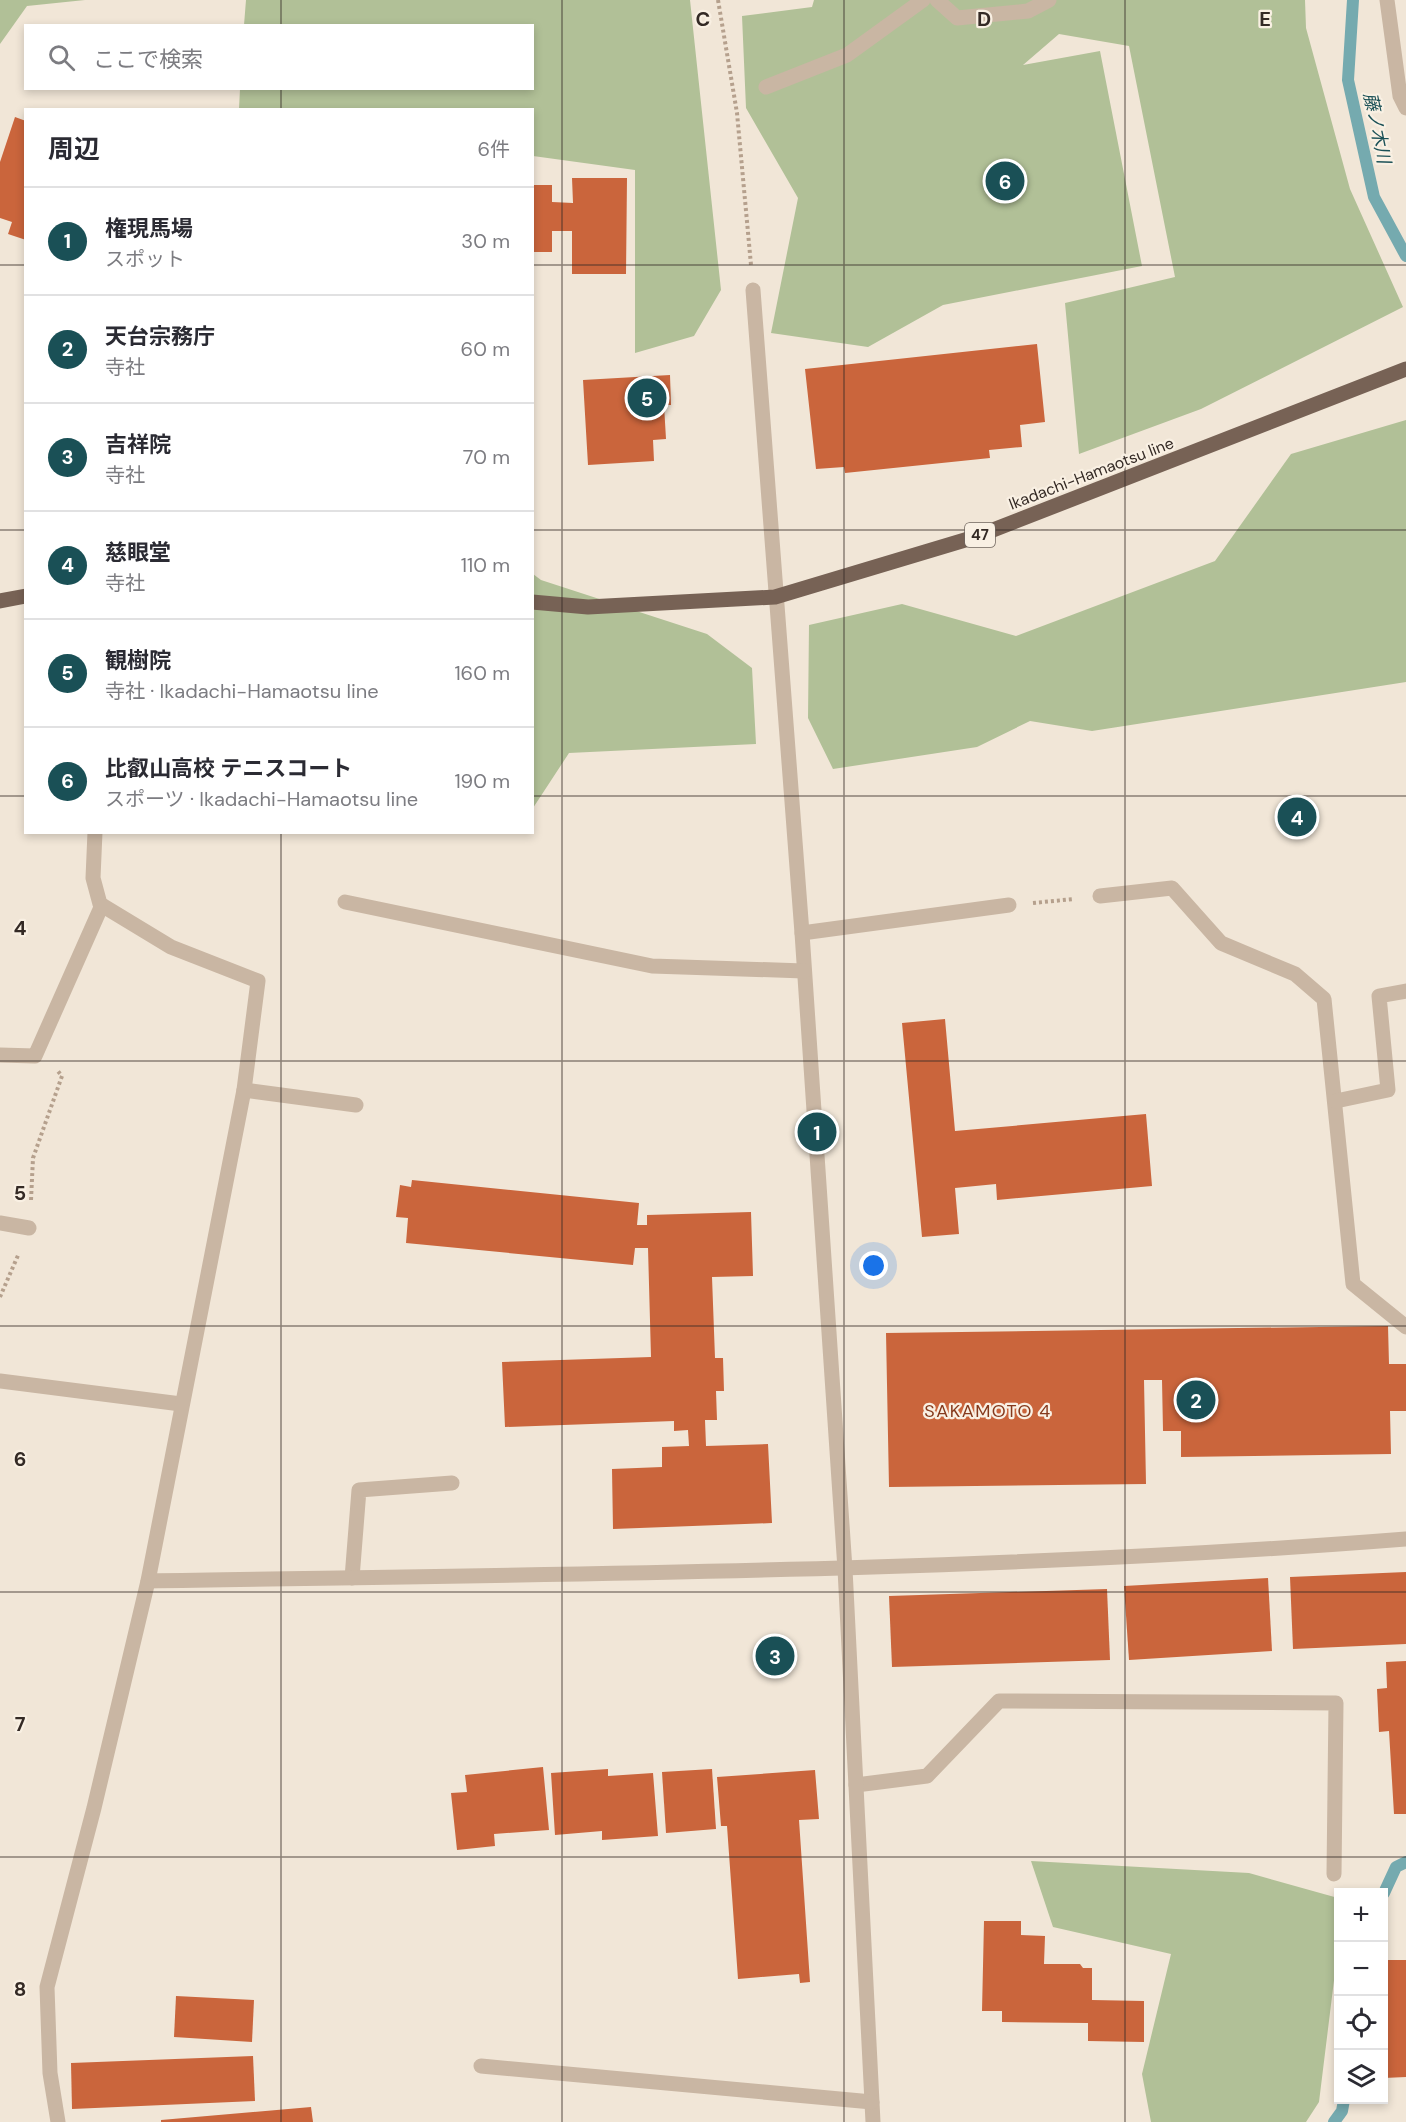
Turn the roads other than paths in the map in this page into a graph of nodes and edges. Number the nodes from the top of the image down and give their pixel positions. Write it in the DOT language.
graph roads {
  1 [pos="923,0"];
  2 [pos="937,0"];
  3 [pos="1049,0"];
  4 [pos="1387,0"];
  5 [pos="766,87"];
  6 [pos="1406,108"];
  7 [pos="753,290"];
  8 [pos="1406,369"];
  9 [pos="24,596"];
  10 [pos="775,597"];
  11 [pos="0,602"];
  12 [pos="534,602"];
  13 [pos="95,834"];
  14 [pos="1100,896"];
  15 [pos="345,902"];
  16 [pos="102,905"];
  17 [pos="1009,905"];
  18 [pos="802,933"];
  19 [pos="804,971"];
  20 [pos="1406,991"];
  21 [pos="0,1055"];
  22 [pos="244,1090"];
  23 [pos="1336,1101"];
  24 [pos="356,1105"];
  25 [pos="0,1223"];
  26 [pos="29,1228"];
  27 [pos="1406,1327"];
  28 [pos="0,1381"];
  29 [pos="181,1404"];
  30 [pos="452,1483"];
  31 [pos="1406,1539"];
  32 [pos="845,1569"];
  33 [pos="352,1578"];
  34 [pos="148,1581"];
  35 [pos="856,1785"];
  36 [pos="1334,1874"];
  37 [pos="481,2066"];
  38 [pos="872,2102"];
  39 [pos="58,2122"];
  40 [pos="873,2122"];
  1 -- 5 [label="street"];
  2 -- 3 [label="street"];
  4 -- 6 [label="street"];
  7 -- 10 [label="street"];
  8 -- 10 [label="main road, Ikadachi-Hamaotsu line / 47"];
  9 -- 11 [label="main road"];
  10 -- 12 [label="main road, Ikadachi-Hamaotsu line / 47"];
  10 -- 18 [label="street"];
  13 -- 16 [label="street"];
  14 -- 23 [label="street"];
  15 -- 19 [label="street"];
  16 -- 21 [label="street"];
  16 -- 22 [label="street"];
  17 -- 18 [label="street"];
  18 -- 19 [label="street"];
  19 -- 32 [label="street"];
  20 -- 23 [label="street"];
  22 -- 24 [label="street"];
  22 -- 29 [label="street"];
  23 -- 27 [label="street"];
  25 -- 26 [label="street"];
  28 -- 29 [label="street"];
  29 -- 34 [label="street"];
  30 -- 33 [label="street"];
  31 -- 32 [label="street"];
  32 -- 33 [label="street"];
  32 -- 35 [label="street"];
  33 -- 34 [label="street"];
  34 -- 39 [label="street"];
  35 -- 36 [label="street"];
  35 -- 38 [label="street"];
  37 -- 38 [label="street"];
  38 -- 40 [label="street"];
}
